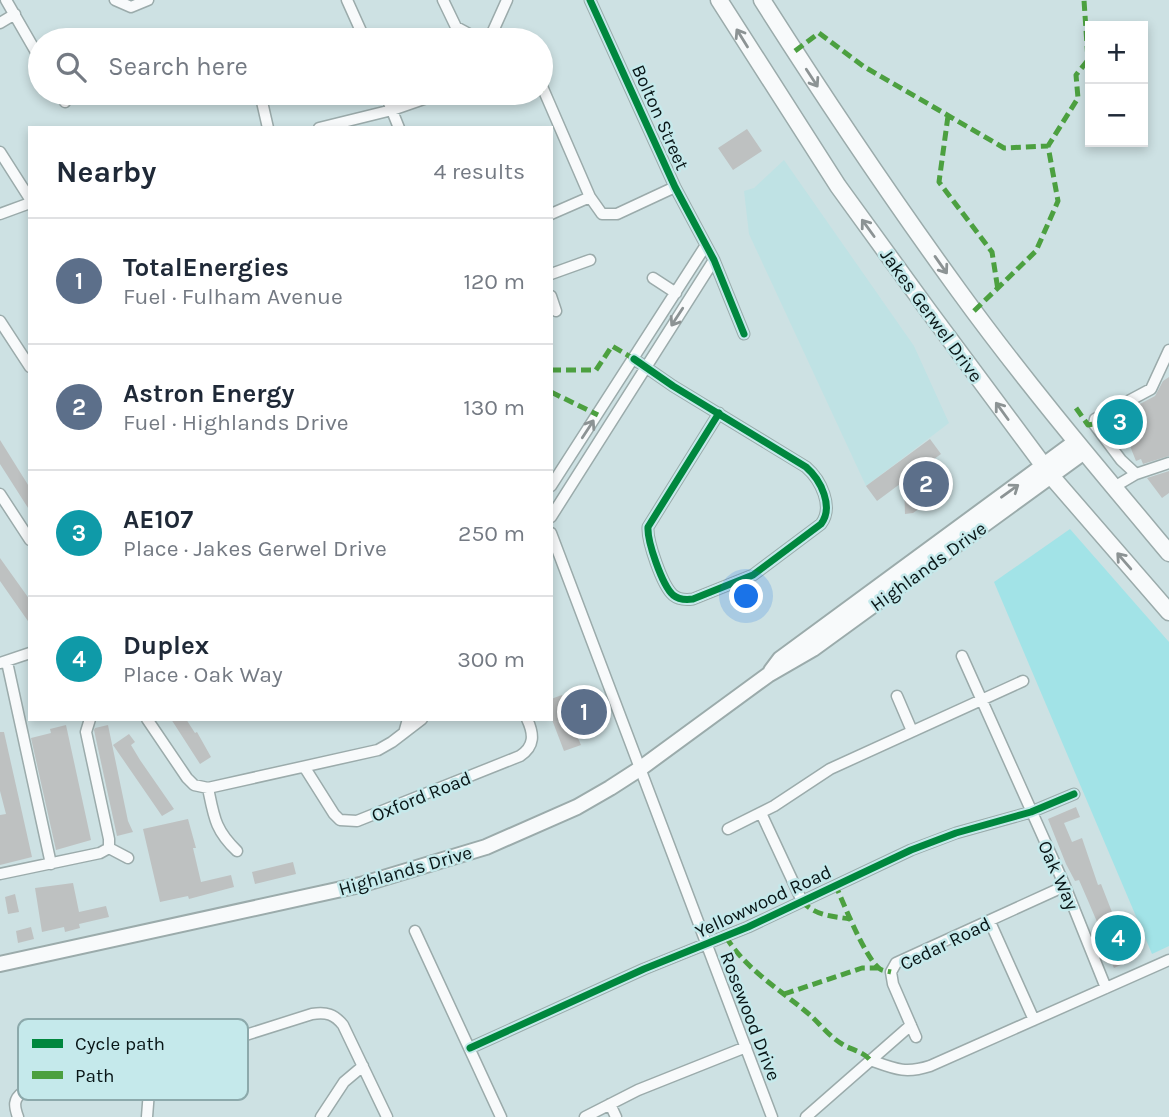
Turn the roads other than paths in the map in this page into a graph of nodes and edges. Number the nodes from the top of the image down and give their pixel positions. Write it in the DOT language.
graph roads {
  1 [pos="6,0"];
  2 [pos="115,0"];
  3 [pos="148,0"];
  4 [pos="347,0"];
  5 [pos="443,0"];
  6 [pos="507,0"];
  7 [pos="590,0"];
  8 [pos="719,0"];
  9 [pos="762,0"];
  10 [pos="15,14"];
  11 [pos="0,23"];
  12 [pos="360,28"];
  13 [pos="458,28"];
  14 [pos="494,28"];
  15 [pos="28,37"];
  16 [pos="263,105"];
  17 [pos="390,105"];
  18 [pos="406,105"];
  19 [pos="550,105"];
  20 [pos="392,110"];
  21 [pos="268,126"];
  22 [pos="327,126"];
  23 [pos="398,126"];
  24 [pos="0,152"];
  25 [pos="675,187"];
  26 [pos="590,197"];
  27 [pos="28,198"];
  28 [pos="28,202"];
  29 [pos="0,214"];
  30 [pos="553,214"];
  31 [pos="706,245"];
  32 [pos="590,260"];
  33 [pos="714,260"];
  34 [pos="553,273"];
  35 [pos="653,278"];
  36 [pos="676,293"];
  37 [pos="553,302"];
  38 [pos="556,311"];
  39 [pos="0,321"];
  40 [pos="744,334"];
  41 [pos="1169,351"];
  42 [pos="634,359"];
  43 [pos="28,364"];
  44 [pos="645,368"];
  45 [pos="719,413"];
  46 [pos="1080,447"];
  47 [pos="1169,463"];
  48 [pos="1047,472"];
  49 [pos="1136,474"];
  50 [pos="553,483"];
  51 [pos="1114,488"];
  52 [pos="0,494"];
  53 [pos="553,514"];
  54 [pos="28,537"];
  55 [pos="553,538"];
  56 [pos="1169,553"];
  57 [pos="1169,612"];
  58 [pos="28,654"];
  59 [pos="962,656"];
  60 [pos="3,663"];
  61 [pos="1023,681"];
  62 [pos="897,696"];
  63 [pos="981,700"];
  64 [pos="89,721"];
  65 [pos="148,721"];
  66 [pos="407,721"];
  67 [pos="419,721"];
  68 [pos="528,721"];
  69 [pos="912,731"];
  70 [pos="404,733"];
  71 [pos="305,768"];
  72 [pos="641,768"];
  73 [pos="208,788"];
  74 [pos="1074,794"];
  75 [pos="1031,812"];
  76 [pos="761,813"];
  77 [pos="728,829"];
  78 [pos="109,848"];
  79 [pos="237,851"];
  80 [pos="128,858"];
  81 [pos="51,864"];
  82 [pos="0,874"];
  83 [pos="1065,886"];
  84 [pos="802,901"];
  85 [pos="990,922"];
  86 [pos="415,931"];
  87 [pos="707,945"];
  88 [pos="1169,960"];
  89 [pos="0,964"];
  90 [pos="1106,988"];
  91 [pos="1034,1020"];
  92 [pos="911,1025"];
  93 [pos="248,1034"];
  94 [pos="916,1037"];
  95 [pos="746,1047"];
  96 [pos="470,1048"];
  97 [pos="870,1060"];
  98 [pos="363,1066"];
  99 [pos="18,1096"];
  100 [pos="610,1104"];
  101 [pos="18,1117"];
  102 [pos="321,1117"];
  103 [pos="387,1117"];
  104 [pos="501,1117"];
  105 [pos="585,1117"];
  106 [pos="616,1117"];
  107 [pos="772,1117"];
  108 [pos="806,1117"];
  1 -- 10 [label="street"];
  2 -- 3 [label="street"];
  4 -- 12 [label="street"];
  5 -- 13 [label="street"];
  6 -- 14 [label="street"];
  7 -- 25 [label="street, Bolton Street"];
  48 -- 8 [label="main road, Jakes Gerwel Drive, one-way"];
  9 -- 46 [label="main road, Jakes Gerwel Drive, one-way"];
  10 -- 11 [label="street"];
  10 -- 15 [label="street"];
  16 -- 21 [label="street"];
  17 -- 20 [label="street"];
  18 -- 20 [label="street"];
  19 -- 26 [label="street"];
  20 -- 22 [label="street"];
  20 -- 23 [label="street"];
  24 -- 27 [label="street"];
  25 -- 26 [label="street"];
  25 -- 31 [label="street, Bolton Street"];
  26 -- 30 [label="street"];
  28 -- 29 [label="street"];
  31 -- 33 [label="street, Bolton Street"];
  31 -- 36 [label="street"];
  32 -- 34 [label="street"];
  33 -- 40 [label="street, Bolton Street"];
  33 -- 44 [label="street, one-way"];
  35 -- 36 [label="street"];
  36 -- 42 [label="street"];
  37 -- 38 [label="street"];
  39 -- 43 [label="street"];
  41 -- 49 [label="street"];
  42 -- 44 [label="street"];
  50 -- 42 [label="street, one-way"];
  44 -- 45 [label="street"];
  44 -- 53 [label="street"];
  45 -- 45 [label="street"];
  46 -- 48 [label="main road, Highlands Drive"];
  46 -- 51 [label="main road, Jakes Gerwel Drive"];
  47 -- 49 [label="street"];
  57 -- 48 [label="main road, Jakes Gerwel Drive, one-way"];
  48 -- 72 [label="main road, Highlands Drive"];
  49 -- 51 [label="street"];
  51 -- 56 [label="main road, Jakes Gerwel Drive"];
  52 -- 54 [label="street"];
  55 -- 72 [label="street, Rosewood Drive"];
  58 -- 60 [label="street"];
  59 -- 63 [label="street, Oak Way"];
  60 -- 81 [label="street"];
  61 -- 63 [label="street"];
  62 -- 69 [label="street"];
  63 -- 69 [label="street"];
  63 -- 75 [label="street, Oak Way"];
  64 -- 78 [label="street"];
  65 -- 73 [label="street"];
  66 -- 70 [label="street"];
  67 -- 70 [label="street"];
  68 -- 71 [label="street, Oxford Road"];
  69 -- 76 [label="street"];
  70 -- 71 [label="street"];
  71 -- 73 [label="street"];
  72 -- 87 [label="street, Rosewood Drive"];
  72 -- 89 [label="main road, Highlands Drive"];
  73 -- 79 [label="street"];
  74 -- 75 [label="street, Yellowwood Road"];
  75 -- 83 [label="street, Oak Way"];
  75 -- 84 [label="street, Yellowwood Road"];
  76 -- 77 [label="street"];
  76 -- 84 [label="street"];
  78 -- 80 [label="street"];
  78 -- 81 [label="street"];
  81 -- 82 [label="street"];
  83 -- 85 [label="street, Cedar Road"];
  83 -- 90 [label="street, Oak Way"];
  84 -- 87 [label="street, Yellowwood Road"];
  85 -- 91 [label="street"];
  85 -- 92 [label="street, Cedar Road"];
  86 -- 96 [label="street"];
  87 -- 95 [label="street, Rosewood Drive"];
  87 -- 96 [label="street, Yellowwood Road"];
  88 -- 90 [label="street"];
  90 -- 91 [label="street"];
  91 -- 97 [label="street"];
  92 -- 94 [label="street, Cedar Road"];
  92 -- 97 [label="street"];
  93 -- 98 [label="street"];
  95 -- 100 [label="street"];
  95 -- 107 [label="street, Rosewood Drive"];
  96 -- 104 [label="street"];
  97 -- 108 [label="street"];
  98 -- 102 [label="street"];
  98 -- 103 [label="street"];
  99 -- 101 [label="street"];
  100 -- 105 [label="street"];
  100 -- 106 [label="street"];
}
